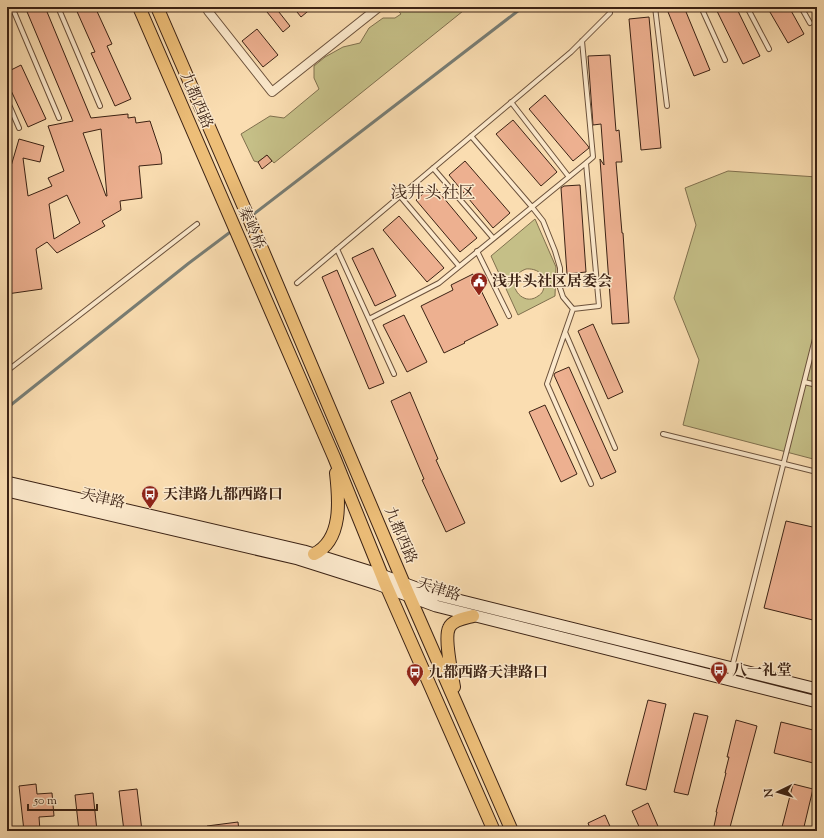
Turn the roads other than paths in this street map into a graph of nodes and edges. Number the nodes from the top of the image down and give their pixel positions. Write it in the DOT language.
graph roads {
  1 [pos="12,7"];
  2 [pos="58,7"];
  3 [pos="139,7"];
  4 [pos="158,7"];
  5 [pos="379,7"];
  6 [pos="610,7"];
  7 [pos="655,7"];
  8 [pos="701,7"];
  9 [pos="747,7"];
  10 [pos="801,7"];
  11 [pos="208,11"];
  12 [pos="810,23"];
  13 [pos="582,41"];
  14 [pos="769,49"];
  15 [pos="725,60"];
  16 [pos="7,100"];
  17 [pos="511,102"];
  18 [pos="100,106"];
  19 [pos="666,106"];
  20 [pos="59,118"];
  21 [pos="19,128"];
  22 [pos="471,136"];
  23 [pos="586,163"];
  24 [pos="433,168"];
  25 [pos="569,177"];
  26 [pos="400,196"];
  27 [pos="240,197"];
  28 [pos="226,206"];
  29 [pos="532,206"];
  30 [pos="197,224"];
  31 [pos="493,238"];
  32 [pos="337,249"];
  33 [pos="263,250"];
  34 [pos="477,251"];
  35 [pos="459,266"];
  36 [pos="297,282"];
  37 [pos="573,309"];
  38 [pos="509,316"];
  39 [pos="369,319"];
  40 [pos="817,331"];
  41 [pos="565,332"];
  42 [pos="7,371"];
  43 [pos="394,374"];
  44 [pos="804,382"];
  45 [pos="817,385"];
  46 [pos="663,434"];
  47 [pos="615,448"];
  48 [pos="334,458"];
  49 [pos="784,464"];
  50 [pos="817,472"];
  51 [pos="7,482"];
  52 [pos="591,484"];
  53 [pos="7,492"];
  54 [pos="314,554"];
  55 [pos="382,575"];
  56 [pos="404,582"];
  57 [pos="387,587"];
  58 [pos="409,595"];
  59 [pos="473,616"];
  60 [pos="732,668"];
  61 [pos="729,680"];
  62 [pos="817,689"];
  63 [pos="817,702"];
  64 [pos="457,704"];
  65 [pos="494,831"];
  66 [pos="512,831"];
  1 -- 20 [label="lane"];
  2 -- 18 [label="lane"];
  3 -- 28 [label="main road, 九都西路"];
  4 -- 27 [label="main road, 九都西路"];
  5 -- 11 [label="street"];
  6 -- 13 [label="lane"];
  7 -- 19 [label="lane"];
  8 -- 15 [label="lane"];
  9 -- 14 [label="lane"];
  10 -- 12 [label="lane"];
  13 -- 17 [label="lane"];
  13 -- 23 [label="lane"];
  16 -- 21 [label="lane"];
  17 -- 22 [label="lane"];
  17 -- 25 [label="lane"];
  22 -- 24 [label="lane"];
  22 -- 29 [label="lane"];
  23 -- 25 [label="lane"];
  23 -- 37 [label="lane"];
  24 -- 26 [label="lane"];
  24 -- 31 [label="lane"];
  25 -- 29 [label="lane"];
  26 -- 32 [label="lane"];
  26 -- 35 [label="lane"];
  27 -- 33 [label="main road, 秦岭桥"];
  28 -- 48 [label="main road, 秦岭桥"];
  29 -- 31 [label="lane"];
  29 -- 37 [label="lane"];
  30 -- 42 [label="lane"];
  31 -- 34 [label="lane"];
  32 -- 36 [label="lane"];
  32 -- 39 [label="lane"];
  33 -- 56 [label="main road, 九都西路"];
  34 -- 35 [label="lane"];
  34 -- 38 [label="lane"];
  35 -- 39 [label="lane"];
  37 -- 41 [label="lane"];
  39 -- 43 [label="lane"];
  40 -- 44 [label="lane"];
  41 -- 47 [label="lane"];
  41 -- 52 [label="lane"];
  44 -- 45 [label="lane"];
  44 -- 49 [label="lane"];
  46 -- 49 [label="lane"];
  48 -- 54 [label="main road"];
  48 -- 55 [label="main road"];
  49 -- 50 [label="lane"];
  49 -- 60 [label="lane"];
  51 -- 54 [label="main road, 天津路"];
  53 -- 57 [label="main road, 天津路"];
  54 -- 55 [label="main road, 天津路"];
  55 -- 56 [label="main road, 天津路"];
  55 -- 57 [label="main road"];
  56 -- 58 [label="main road, 九都西路"];
  56 -- 60 [label="main road, 天津路"];
  57 -- 58 [label="main road, 天津路"];
  57 -- 65 [label="main road"];
  58 -- 59 [label="main road, 天津路"];
  58 -- 64 [label="main road, 九都西路"];
  59 -- 61 [label="main road, 天津路"];
  59 -- 64 [label="main road"];
  60 -- 61 [label="lane"];
  60 -- 62 [label="main road, 天津路"];
  61 -- 63 [label="main road, 天津路"];
  64 -- 66 [label="main road, 九都西路"];
}
